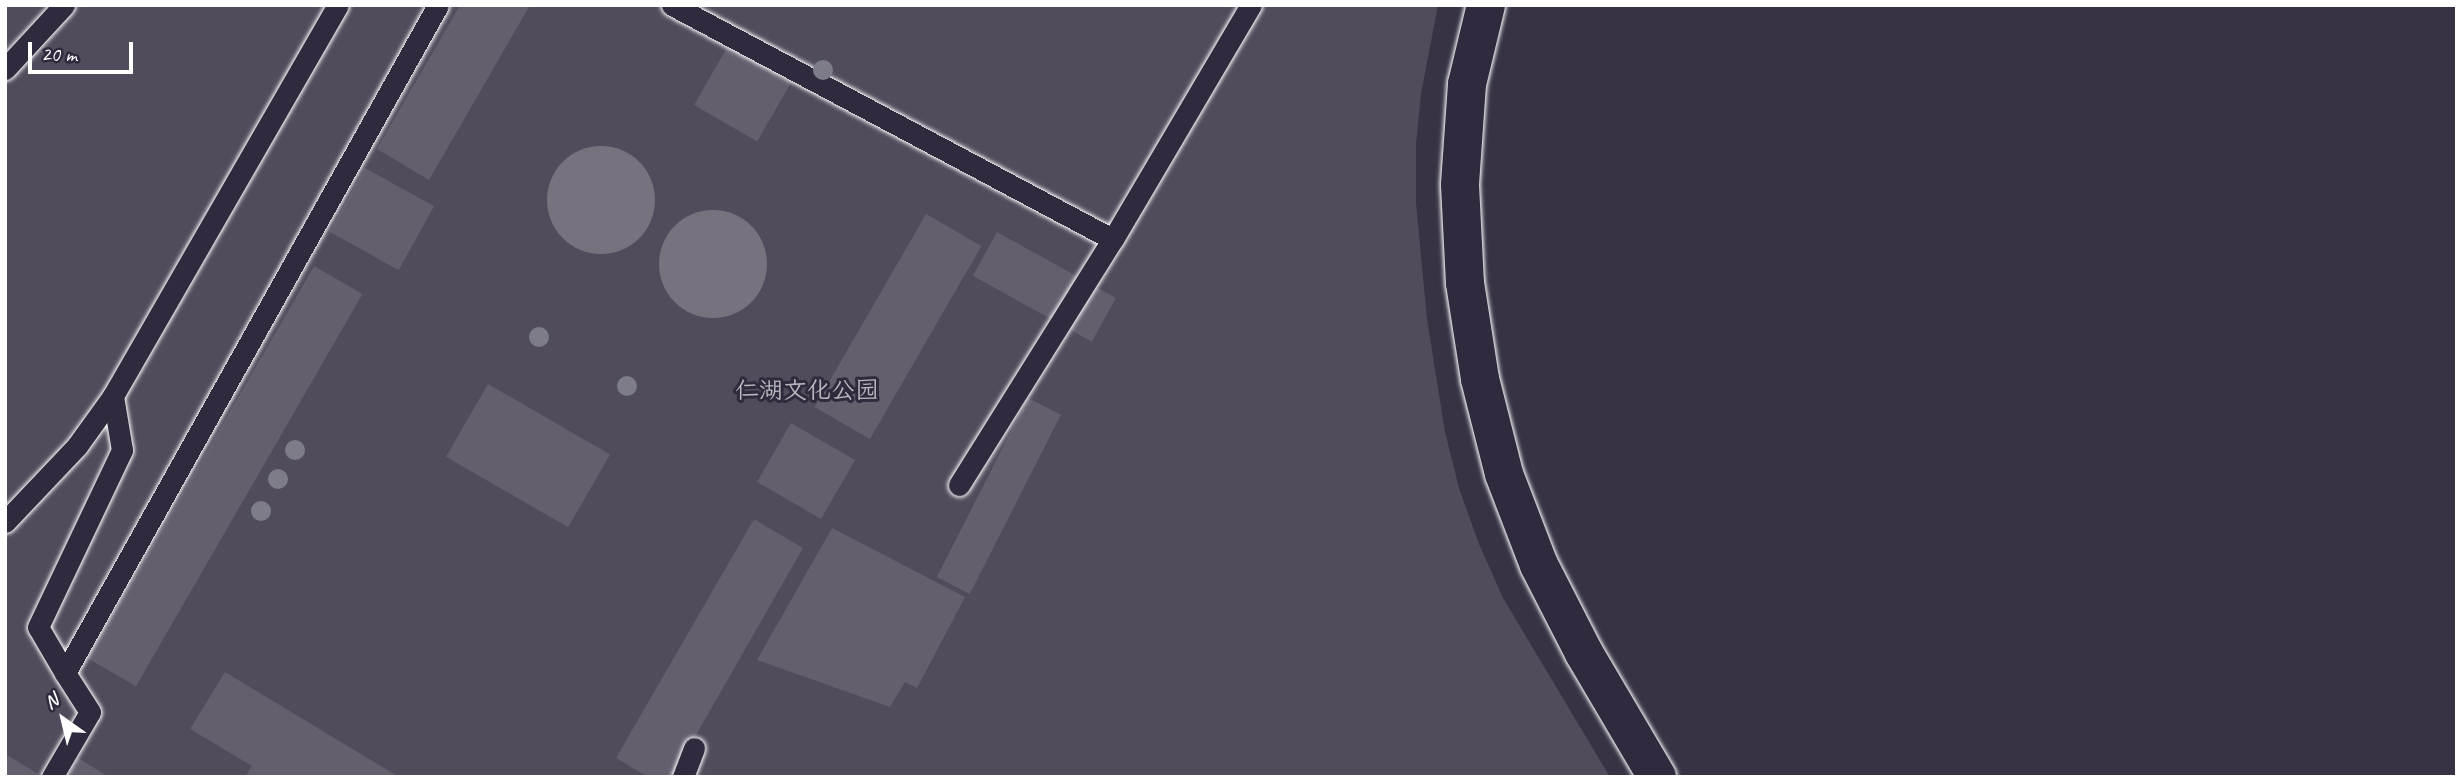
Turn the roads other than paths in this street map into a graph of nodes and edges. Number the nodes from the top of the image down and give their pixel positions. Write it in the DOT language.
graph roads {
  1 [pos="64,5"];
  2 [pos="338,5"];
  3 [pos="438,5"];
  4 [pos="672,5"];
  5 [pos="1251,5"];
  6 [pos="1486,5"];
  7 [pos="5,69"];
  8 [pos="1113,239"];
  9 [pos="113,396"];
  10 [pos="959,485"];
  11 [pos="5,522"];
  12 [pos="65,673"];
  13 [pos="694,748"];
  14 [pos="52,777"];
  15 [pos="684,777"];
  16 [pos="1657,777"];
  1 -- 7 [label="lane"];
  2 -- 9 [label="lane"];
  3 -- 12 [label="lane"];
  4 -- 8 [label="lane"];
  5 -- 8 [label="lane"];
  6 -- 16 [label="street"];
  8 -- 10 [label="lane"];
  9 -- 11 [label="lane"];
  9 -- 12 [label="lane"];
  12 -- 14 [label="lane"];
  13 -- 15 [label="lane"];
}
